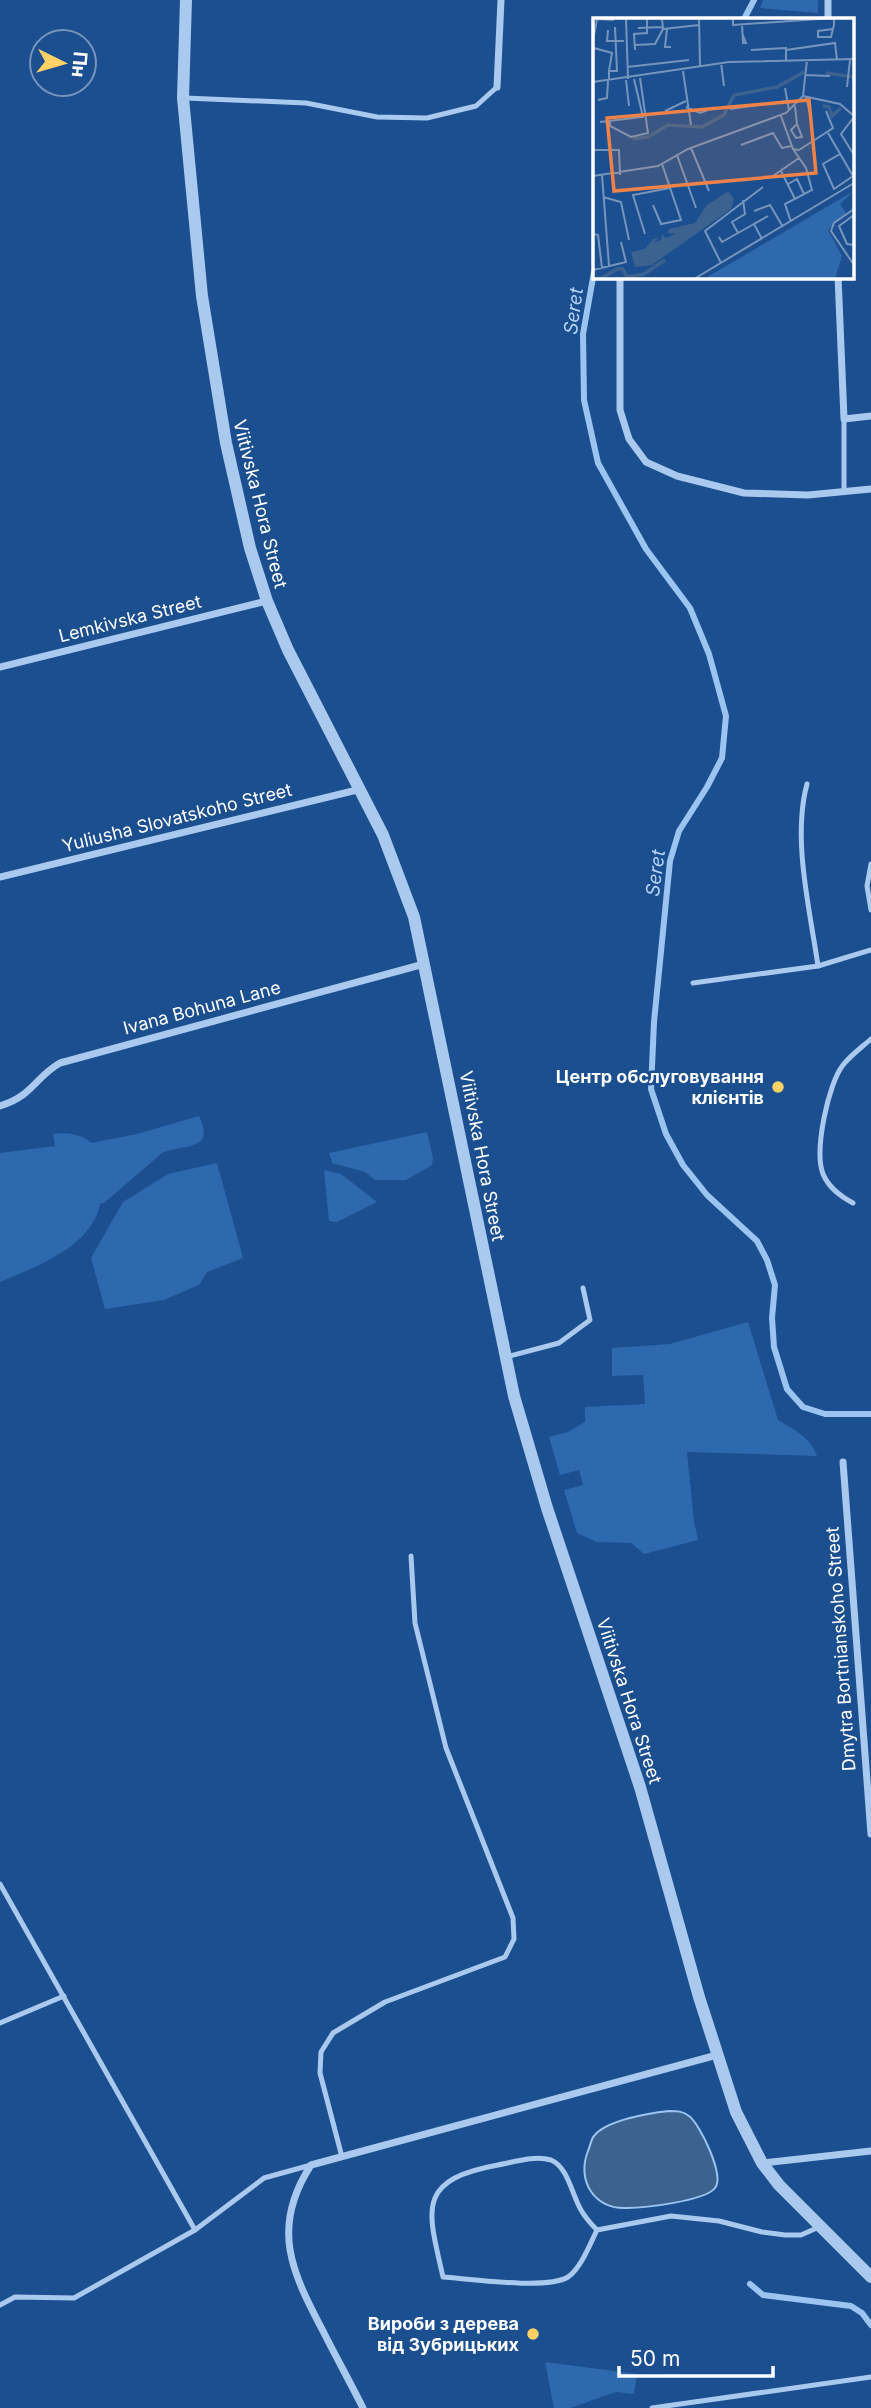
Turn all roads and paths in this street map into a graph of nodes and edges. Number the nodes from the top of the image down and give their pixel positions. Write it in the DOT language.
graph roads {
  1 [pos="186,0"];
  2 [pos="501,0"];
  3 [pos="828,0"];
  4 [pos="828,18"];
  5 [pos="497,87"];
  6 [pos="183,98"];
  7 [pos="620,278"];
  8 [pos="838,278"];
  9 [pos="871,416"];
  10 [pos="844,419"];
  11 [pos="871,489"];
  12 [pos="844,492"];
  13 [pos="267,601"];
  14 [pos="0,667"];
  15 [pos="807,784"];
  16 [pos="361,789"];
  17 [pos="871,864"];
  18 [pos="0,877"];
  19 [pos="871,909"];
  20 [pos="871,950"];
  21 [pos="424,964"];
  22 [pos="818,966"];
  23 [pos="693,982"];
  24 [pos="871,1039"];
  25 [pos="0,1105"];
  26 [pos="853,1203"];
  27 [pos="583,1288"];
  28 [pos="506,1357"];
  29 [pos="843,1462"];
  30 [pos="411,1556"];
  31 [pos="871,1834"];
  32 [pos="0,1884"];
  33 [pos="64,1996"];
  34 [pos="0,2023"];
  35 [pos="717,2055"];
  36 [pos="871,2151"];
  37 [pos="342,2157"];
  38 [pos="762,2163"];
  39 [pos="311,2165"];
  40 [pos="819,2227"];
  41 [pos="195,2230"];
  42 [pos="597,2231"];
  43 [pos="871,2277"];
  44 [pos="0,2305"];
  45 [pos="871,2377"];
  46 [pos="363,2408"];
  47 [pos="652,2408"];
  1 -- 6 [label="street, Viitivska Hora Street"];
  2 -- 5 [label="street"];
  3 -- 4 [label="street"];
  5 -- 6 [label="lane"];
  6 -- 13 [label="street, Viitivska Hora Street"];
  7 -- 12 [label="street"];
  8 -- 10 [label="street"];
  9 -- 10 [label="street"];
  10 -- 12 [label="lane"];
  11 -- 12 [label="street"];
  13 -- 14 [label="street, Lemkivska Street"];
  13 -- 16 [label="street, Viitivska Hora Street"];
  15 -- 22 [label="lane"];
  16 -- 18 [label="street, Yuliusha Slovatskoho Street"];
  16 -- 21 [label="street, Viitivska Hora Street"];
  17 -- 19 [label="lane"];
  20 -- 22 [label="lane"];
  21 -- 25 [label="street, Ivana Bohuna Lane"];
  21 -- 28 [label="street, Viitivska Hora Street"];
  22 -- 23 [label="lane"];
  24 -- 26 [label="lane"];
  27 -- 28 [label="lane"];
  28 -- 35 [label="street, Viitivska Hora Street"];
  29 -- 31 [label="street, Dmytra Bortnianskoho Street"];
  30 -- 37 [label="lane"];
  32 -- 33 [label="lane"];
  33 -- 34 [label="lane"];
  33 -- 41 [label="lane"];
  35 -- 37 [label="street"];
  35 -- 38 [label="street, Viitivska Hora Street"];
  36 -- 38 [label="street"];
  37 -- 39 [label="street"];
  38 -- 40 [label="street, Viitivska Hora Street"];
  39 -- 41 [label="lane"];
  39 -- 46 [label="street"];
  40 -- 42 [label="lane"];
  40 -- 43 [label="street, Viitivska Hora Street"];
  41 -- 44 [label="lane"];
  42 -- 42 [label="lane"];
  45 -- 47 [label="lane"];
}
